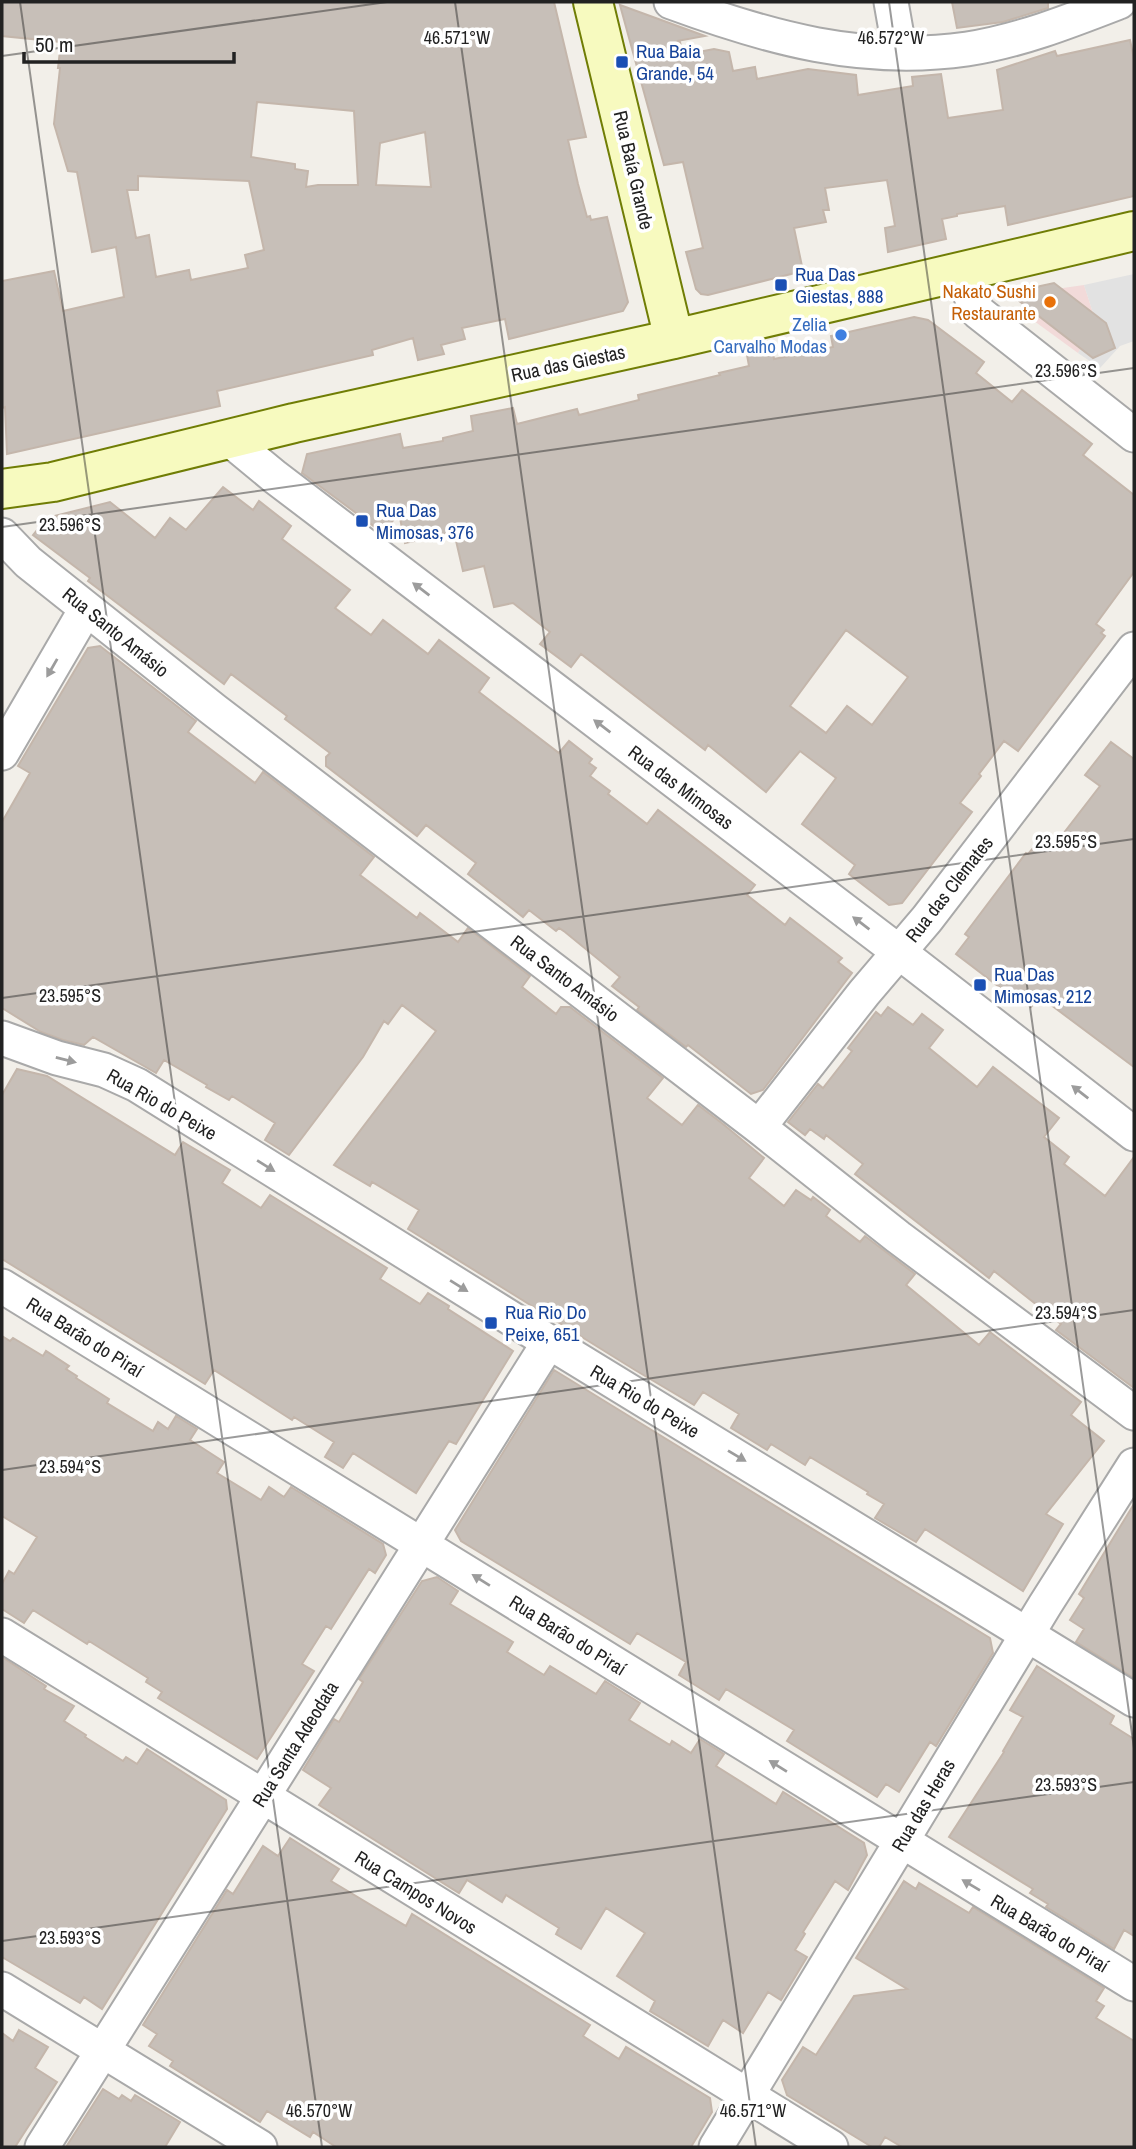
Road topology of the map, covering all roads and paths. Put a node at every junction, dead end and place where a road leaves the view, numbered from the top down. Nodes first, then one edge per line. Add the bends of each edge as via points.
1 (593, 2) edge
2 (671, 2) edge
3 (891, 2) edge
4 (1119, 2) edge
5 (900, 53) junction
6 (1134, 231) edge
7 (961, 274) junction
8 (674, 340) junction
9 (1134, 435) edge
10 (229, 439) junction
11 (2, 489) edge
12 (2, 535) edge
13 (86, 609) junction
14 (1134, 649) edge
15 (2, 753) edge
16 (899, 952) junction
17 (2, 1038) edge
18 (759, 1127) junction
19 (1134, 1134) edge
20 (2, 1286) edge
21 (549, 1342) junction
22 (1134, 1413) edge
23 (1134, 1465) edge
24 (422, 1544) junction
25 (1027, 1634) junction
26 (2, 1635) edge
27 (1134, 1700) edge
28 (262, 1797) junction
29 (900, 1842) junction
30 (1134, 1984) edge
31 (2, 1989) edge
32 (101, 2051) junction
33 (746, 2097) junction
34 (42, 2147) edge
35 (260, 2147) edge
36 (716, 2147) edge
37 (831, 2147) edge

1 - 8 main road, Rua Baía Grande
2 - 5 street via 764,34 835,50
3 - 5 street
4 - 5 street via 1043,31 967,49
6 - 7 main road, Rua das Giestas
7 - 8 main road, Rua das Giestas
7 - 9 street via 978,312
8 - 10 main road, Rua das Giestas
10 - 11 main road, Rua das Giestas via 52,482
16 -> 10 street, Rua das Mimosas
12 - 13 street, Rua Santo Amásio
13 -> 15 street
13 - 18 street, Rua Santo Amásio
14 - 16 street, Rua das Clemates
16 - 18 street, Rua das Clemates
19 -> 16 street, Rua das Mimosas
17 -> 21 street, Rua Rio do Peixe via 137,1085
18 - 22 street, Rua Santo Amásio
20 - 24 street, Rua Barão do Piraí
21 - 24 street, Rua Santa Adeodata
21 -> 25 street, Rua Rio do Peixe
23 - 25 street, Rua das Heras
24 - 28 street, Rua Santa Adeodata
29 -> 24 street, Rua Barão do Piraí
25 - 27 street, Rua Rio do Peixe
25 - 29 street, Rua das Heras
26 - 28 street, Rua Campos Novos
28 - 32 street, Rua Santa Adeodata
28 - 33 street, Rua Campos Novos
30 -> 29 street, Rua Barão do Piraí
29 - 33 street, Rua das Heras
31 - 32 street
32 - 34 street, Rua Santa Adeodata
32 - 35 street
33 - 36 street, Rua das Heras
33 - 37 street, Rua Campos Novos

